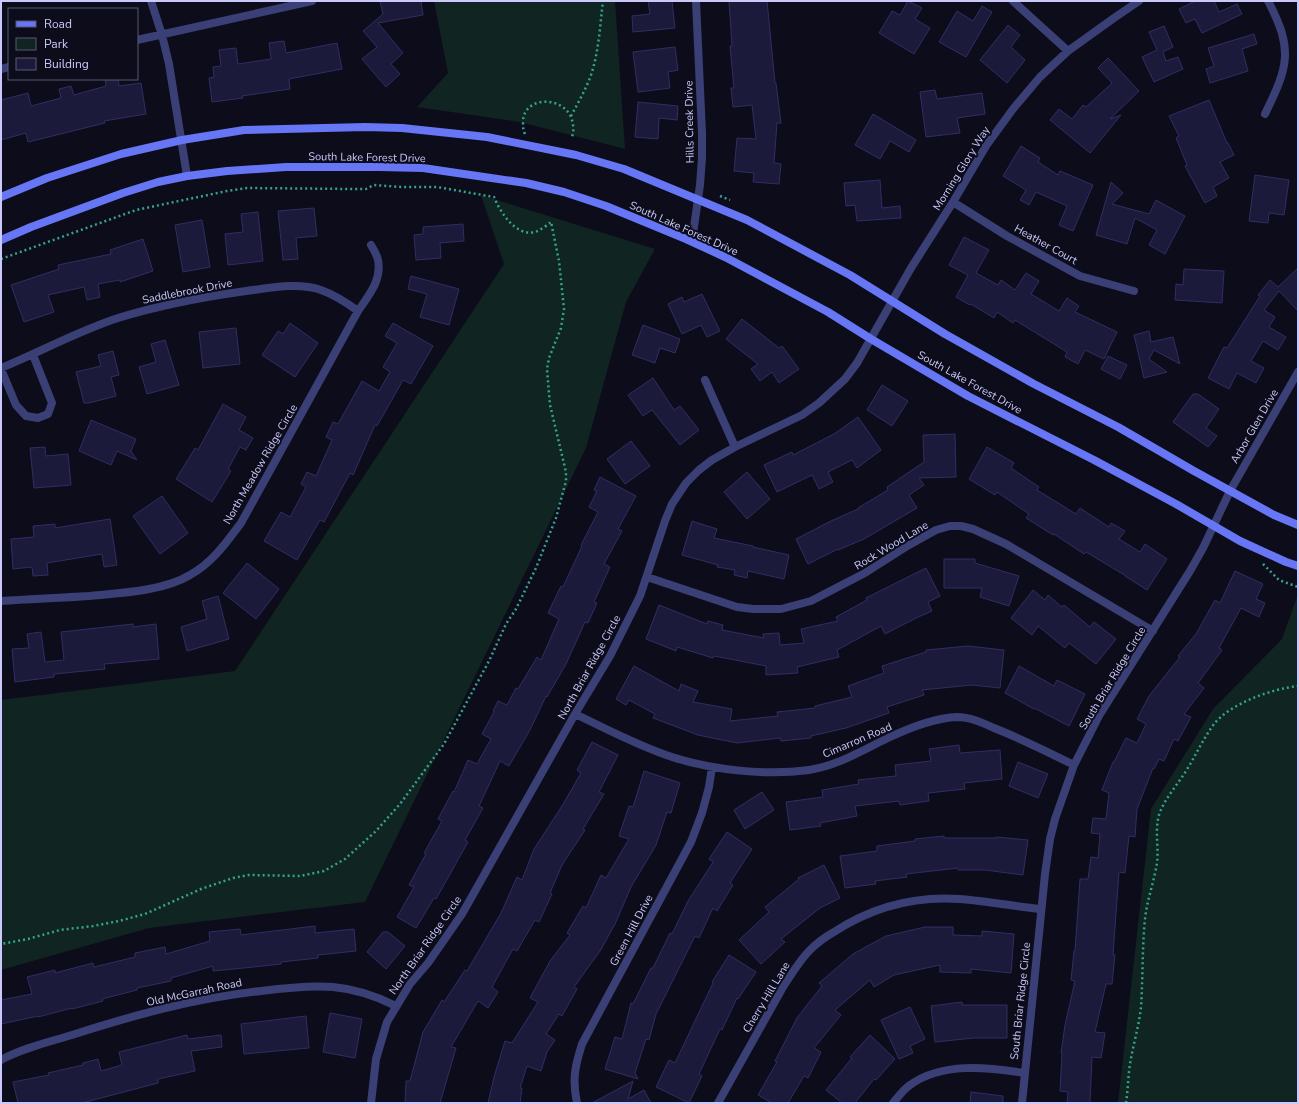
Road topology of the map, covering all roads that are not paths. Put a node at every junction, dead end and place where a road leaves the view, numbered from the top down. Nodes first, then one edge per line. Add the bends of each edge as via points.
1 (151, 1) edge
2 (312, 1) edge
3 (696, 1) edge
4 (1013, 1) edge
5 (1140, 1) edge
6 (1268, 1) edge
7 (162, 35) junction
8 (138, 40) edge
9 (1068, 51) junction
10 (1265, 114) dead end
11 (182, 140) junction
12 (187, 176) junction
13 (1, 197) edge
14 (698, 199) junction
15 (953, 202) junction
16 (1, 240) edge
17 (692, 241) junction
18 (372, 245) dead end
19 (1134, 290) dead end
20 (892, 301) junction
21 (358, 311) junction
22 (871, 339) junction
23 (33, 355) junction
24 (1, 369) edge
25 (1298, 372) edge
26 (705, 380) dead end
27 (734, 447) junction
28 (1230, 491) junction
29 (1298, 525) edge
30 (1213, 526) junction
31 (1298, 566) edge
32 (647, 577) junction
33 (1, 601) edge
34 (1153, 631) junction
35 (575, 714) junction
36 (1074, 765) junction
37 (712, 767) junction
38 (1040, 909) junction
39 (396, 1006) junction
40 (1, 1060) edge
41 (1024, 1073) junction
42 (372, 1103) edge
43 (577, 1103) edge
44 (718, 1103) edge
45 (893, 1103) edge
46 (1022, 1103) edge

1 - 7 street
2 - 7 street
3 - 14 street, Hills Creek Drive via 702,133
4 - 9 street
5 - 9 street, Morning Glory Way
6 - 10 street via 1283,36 1286,54 1281,80
7 - 8 street
7 - 11 street
9 - 15 street, Morning Glory Way via 1040,77 1013,109 986,146
11 - 12 street
11 - 13 main road via 106,158
11 - 14 main road via 215,133 278,128 365,127 431,130 487,137 576,155 624,169
12 - 16 main road, South Lake Forest Drive via 123,193
12 - 17 main road, South Lake Forest Drive via 286,167 423,168 497,178 564,192
14 - 17 street, Hills Creek Drive
14 - 20 main road via 747,220 850,275
15 - 19 street, Heather Court via 1007,236 1080,276
15 - 20 street, Morning Glory Way
17 - 22 main road, South Lake Forest Drive via 828,312
18 - 21 street, North Meadow Ridge Circle via 378,258 379,271 375,285
20 - 22 street, North Briar Ridge Circle
20 - 28 main road via 945,334 1118,427
21 - 23 street, Saddlebrook Drive via 335,296 320,290 301,286 261,289 163,305 118,318
21 - 33 street, North Meadow Ridge Circle via 241,523 222,549 204,565 179,581 150,589
22 - 27 street, North Briar Ridge Circle via 858,363 819,403 788,423
22 - 30 main road, South Lake Forest Drive via 968,396 1094,460
23 - 24 street, Saddlebrook Drive
23 - 24 street via 52,403 48,414 38,418 26,416 16,404
25 - 28 street, Arbor Glen Drive
26 - 27 street
27 - 32 street, North Briar Ridge Circle via 712,460 686,483 672,504
28 - 29 main road
28 - 30 street, South Briar Ridge Circle
30 - 31 main road, South Lake Forest Drive via 1246,544
30 - 34 street, South Briar Ridge Circle via 1190,571
32 - 34 street, Rock Wood Lane via 737,607 781,609 811,601 865,574 936,530 961,526 1006,544
32 - 35 street, North Briar Ridge Circle via 610,656
34 - 36 street, South Briar Ridge Circle via 1100,714
35 - 37 street, Cimarron Road via 635,743 672,757
35 - 39 street, North Briar Ridge Circle via 462,914
36 - 37 street, Cimarron Road via 1013,735 971,719 958,717 922,724 831,764 811,770 772,772
36 - 38 street, South Briar Ridge Circle via 1054,826
37 - 43 street, Green Hill Drive via 709,788 691,842 582,1044 575,1066
38 - 41 street, South Briar Ridge Circle
38 - 44 street, Cherry Hill Lane via 958,899 932,899 905,902 877,910 848,923 821,940 794,969
39 - 40 street, Old McGarrah Road via 378,997 333,987 285,988 235,994 161,1009 22,1051
39 - 42 street, North Briar Ridge Circle via 387,1022 377,1052
41 - 45 street via 958,1068 935,1073 910,1085
41 - 46 street, South Briar Ridge Circle

